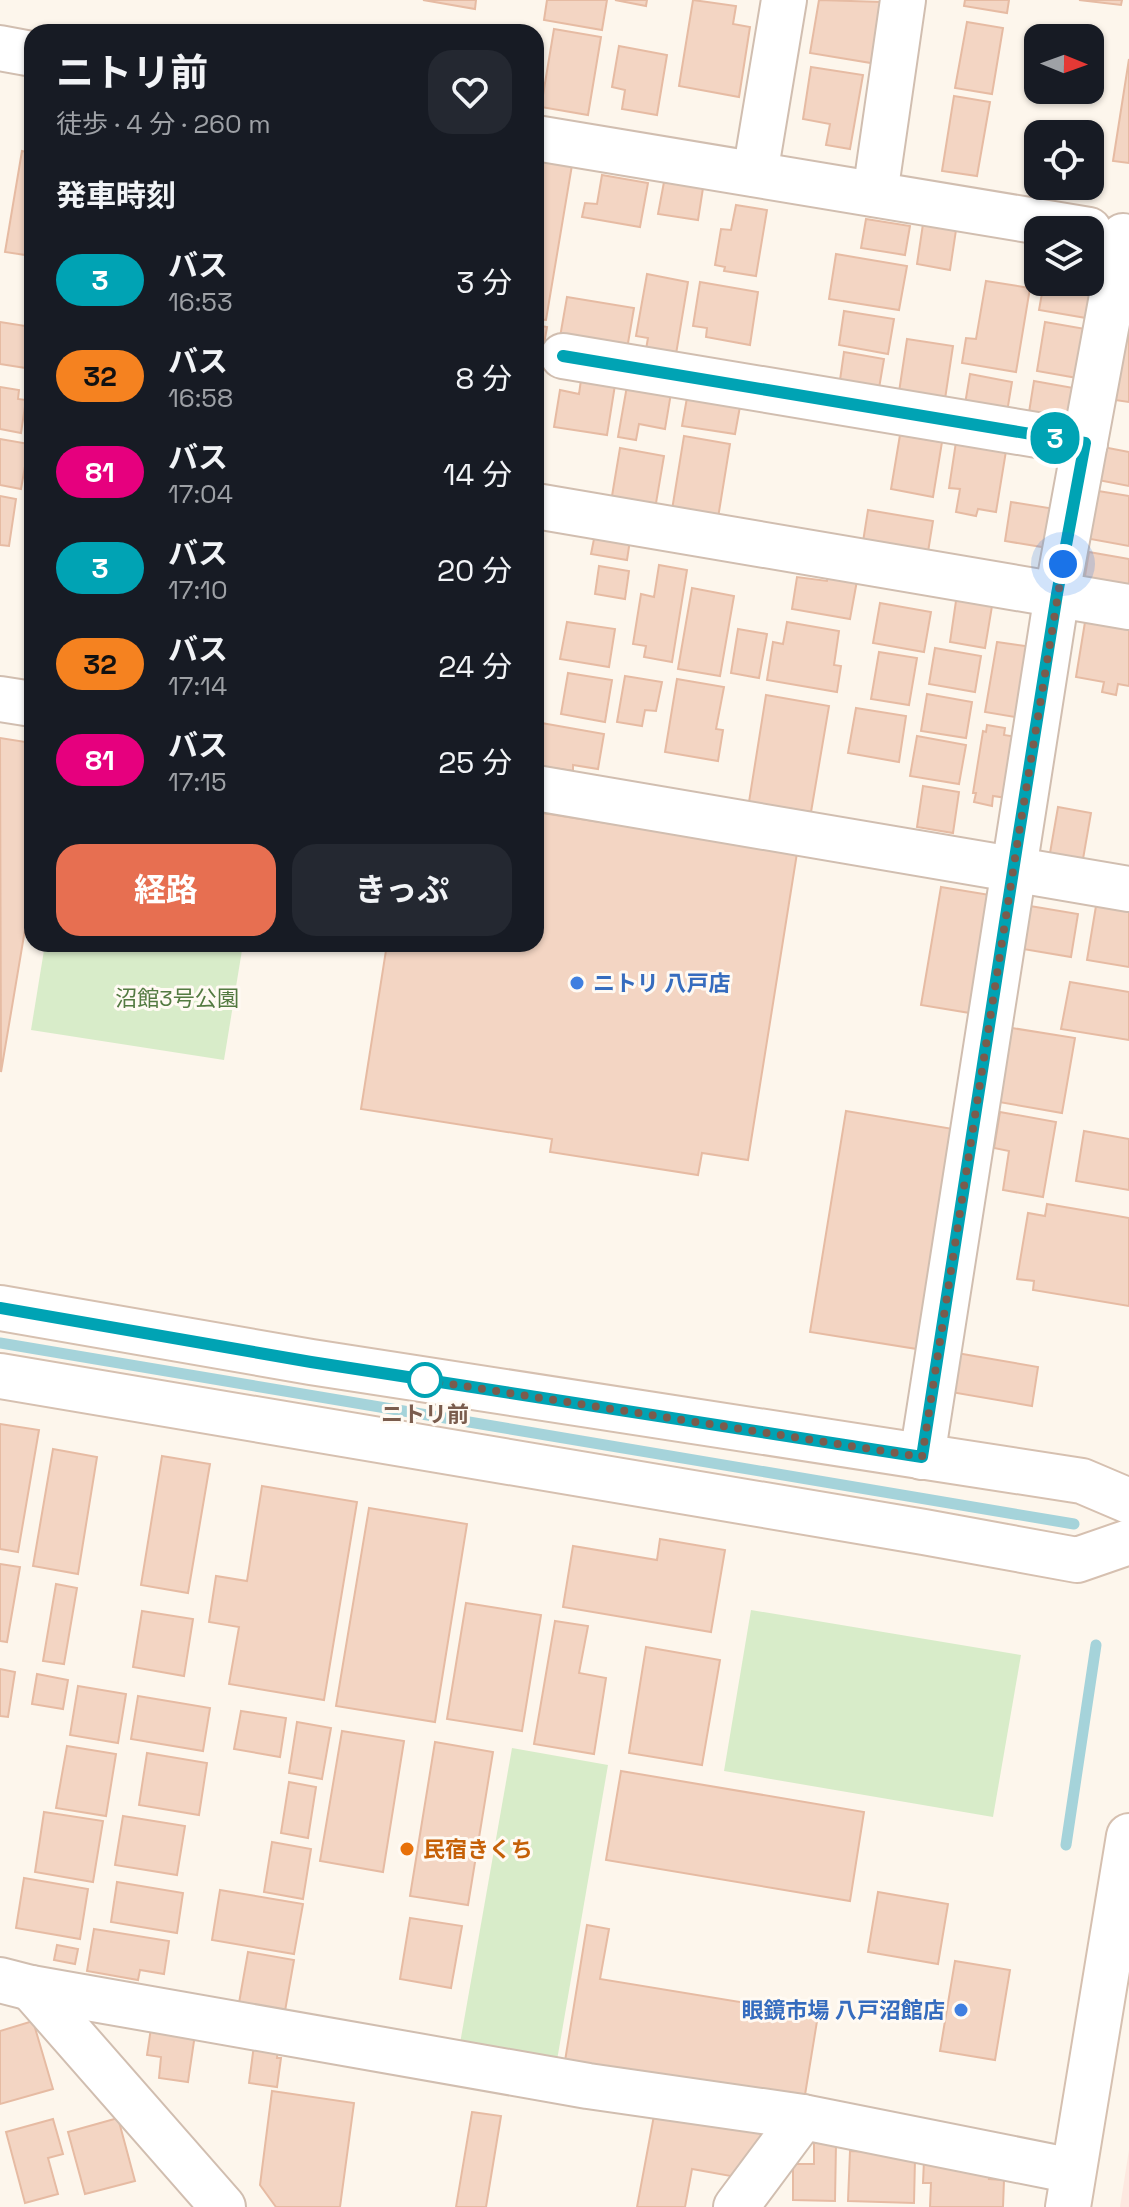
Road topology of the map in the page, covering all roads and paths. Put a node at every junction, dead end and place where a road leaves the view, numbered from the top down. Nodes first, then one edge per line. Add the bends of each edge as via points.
1 (784, 0) edge
2 (903, 0) edge
3 (0, 48) edge
4 (24, 52) edge
5 (544, 139) edge
6 (755, 174) junction
7 (875, 194) junction
8 (1108, 233) edge
9 (563, 356) dead end
10 (1085, 443) junction
11 (544, 507) edge
12 (1057, 594) junction
13 (1129, 607) edge
14 (0, 699) edge
15 (24, 703) edge
16 (544, 789) edge
17 (1013, 870) junction
18 (1129, 889) edge
19 (0, 1308) edge
20 (0, 1376) edge
21 (922, 1457) junction
22 (1129, 1501) edge
23 (1129, 1542) edge
24 (1129, 1836) edge
25 (16, 1984) edge
26 (803, 2117) junction
27 (1070, 2189) edge
28 (223, 2207) edge
29 (736, 2207) edge

1 - 6 street
2 - 7 street
3 - 4 street
5 - 6 street
6 - 7 street
7 - 8 street
8 - 10 street
9 - 10 street
10 - 12 street
11 - 12 street
12 - 13 street
12 - 17 street
14 - 15 street
16 - 17 street
17 - 18 street
17 - 21 street
19 - 21 street
20 - 23 street via 1077,1560
21 - 22 street via 1082,1481
24 - 27 street
25 - 26 street via 588,2086
25 - 28 street
26 - 27 street
26 - 29 street

